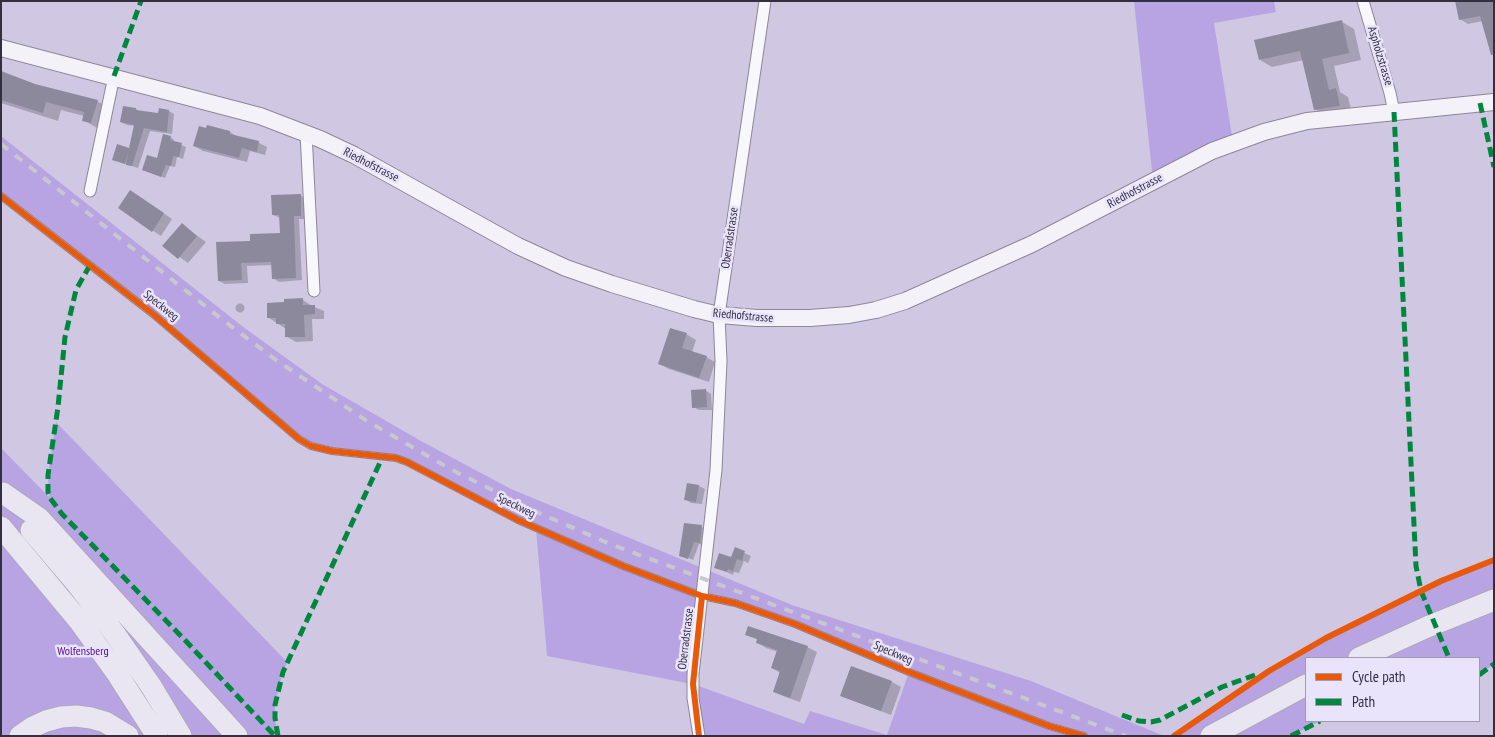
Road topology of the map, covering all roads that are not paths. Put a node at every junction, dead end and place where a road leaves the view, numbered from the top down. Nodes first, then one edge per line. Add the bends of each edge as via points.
1 (765, 1) edge
2 (1363, 1) edge
3 (1, 48) edge
4 (114, 76) junction
5 (1494, 102) edge
6 (1394, 112) junction
7 (306, 133) junction
8 (90, 191) dead end
9 (1, 196) edge
10 (314, 291) dead end
11 (719, 315) junction
12 (2, 492) edge
13 (1, 527) edge
14 (702, 596) junction
15 (1494, 600) edge
16 (1494, 607) edge
17 (1361, 657) edge
18 (1376, 657) edge
19 (1305, 685) edge
20 (1305, 693) edge
21 (20, 736) edge
22 (128, 736) edge
23 (157, 736) edge
24 (181, 736) edge
25 (236, 736) edge
26 (699, 736) edge
27 (1084, 736) edge
28 (1211, 736) edge
29 (1228, 736) edge

1 - 11 street, Oberradstrasse
2 - 6 street, Aspholzstrasse
3 - 4 street, Riedhofstrasse
4 - 7 street, Riedhofstrasse via 260,116
4 - 8 street
5 - 6 street, Riedhofstrasse
6 - 11 street, Riedhofstrasse via 1307,121 1238,140 1018,251 890,306 823,318
7 - 10 street
7 - 11 street, Riedhofstrasse via 375,166 546,260 612,284
9 - 14 lane, Speckweg via 159,319 305,443 322,450 383,456 407,462 536,528
11 - 14 street, Oberradstrasse via 721,361 717,460
12 - 24 highway via 115,634
12 - 25 highway via 39,518
13 - 23 highway via 80,622
14 - 26 street, Oberradstrasse via 693,684
14 - 27 lane, Speckweg via 735,603 795,624 909,672 1049,726
15 - 17 highway
16 - 18 highway
19 - 28 highway
20 - 29 highway
21 - 22 highway via 40,723 69,716 105,722

